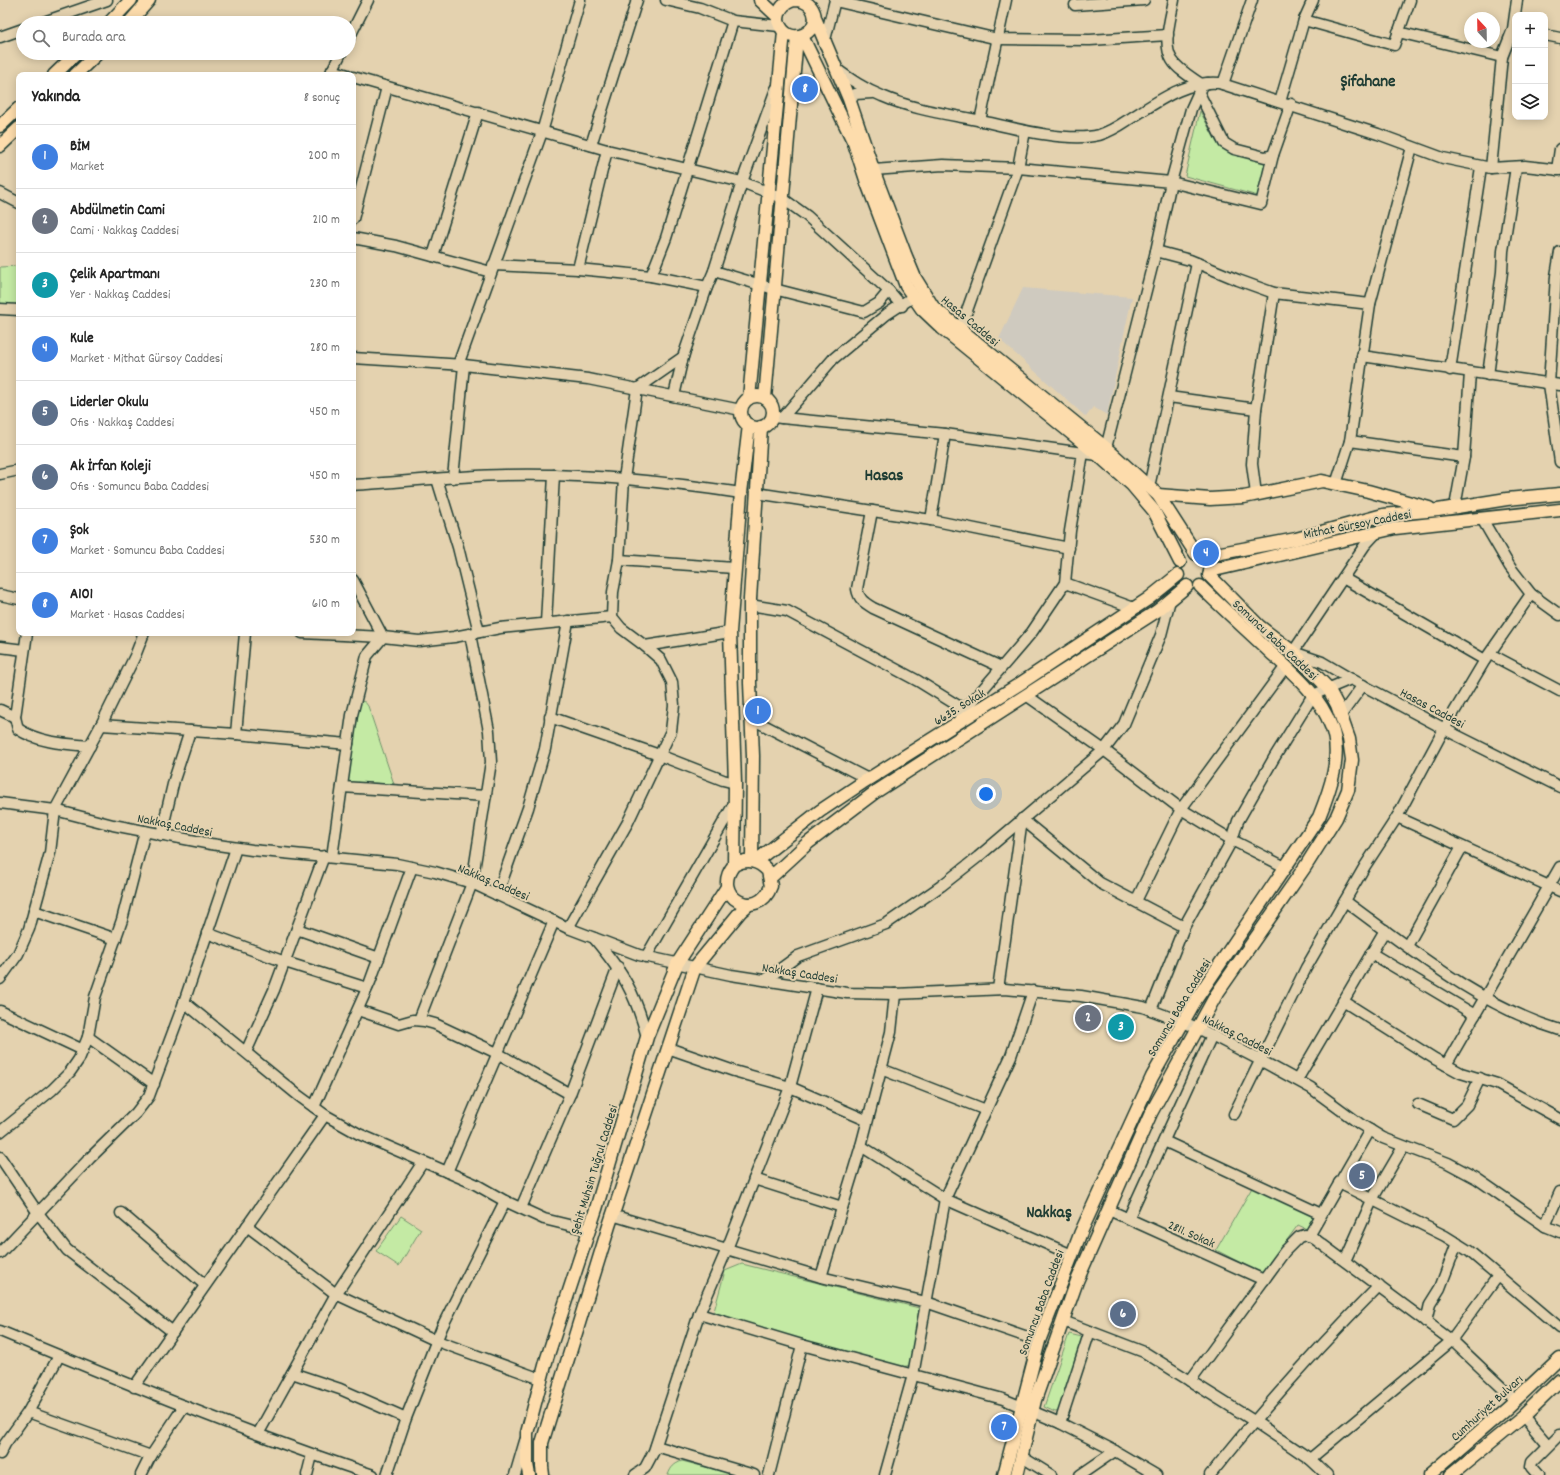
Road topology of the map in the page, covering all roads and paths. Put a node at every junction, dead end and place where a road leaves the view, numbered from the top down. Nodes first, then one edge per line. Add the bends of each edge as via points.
1 (107, 0) edge
2 (131, 0) edge
3 (149, 0) edge
4 (368, 0) edge
5 (580, 0) edge
6 (637, 0) edge
7 (666, 0) edge
8 (760, 0) edge
9 (791, 0) edge
10 (1006, 0) edge
11 (1144, 0) edge
12 (1174, 0) edge
13 (1252, 0) edge
14 (1313, 0) edge
15 (1410, 0) edge
16 (1517, 0) edge
17 (835, 1) edge
18 (809, 2) edge
19 (1075, 5) dead end
20 (1516, 12) edge
21 (61, 16) edge
22 (116, 16) edge
23 (135, 16) edge
24 (815, 18) junction
25 (1304, 20) junction
26 (733, 21) junction
27 (356, 24) edge
28 (780, 25) junction
29 (16, 31) edge
30 (1398, 32) junction
31 (1512, 34) edge
32 (1168, 35) junction
33 (799, 36) junction
34 (1548, 36) edge
35 (0, 37) edge
36 (1560, 38) edge
37 (998, 39) junction
38 (824, 44) junction
39 (1502, 57) junction
40 (70, 60) edge
41 (91, 60) edge
42 (338, 60) edge
43 (835, 68) junction
44 (57, 72) edge
45 (78, 72) edge
46 (332, 72) edge
47 (356, 77) edge
48 (779, 79) junction
49 (1223, 84) junction
50 (1203, 86) junction
51 (387, 87) junction
52 (876, 93) junction
53 (1280, 102) junction
54 (1291, 104) junction
55 (851, 106) junction
56 (16, 111) edge
57 (478, 112) junction
58 (980, 121) junction
59 (0, 126) edge
60 (16, 131) edge
61 (542, 132) junction
62 (1025, 132) junction
63 (591, 145) junction
64 (0, 146) edge
65 (1412, 147) junction
66 (1560, 149) edge
67 (606, 150) junction
68 (1273, 155) junction
69 (1486, 167) junction
70 (1516, 167) junction
71 (1018, 168) junction
72 (687, 169) junction
73 (873, 170) junction
74 (1558, 170) edge
75 (742, 182) junction
76 (1171, 182) junction
77 (769, 192) junction
78 (0, 193) edge
79 (782, 198) junction
80 (16, 201) edge
81 (356, 207) edge
82 (356, 239) edge
83 (1156, 251) junction
84 (1560, 252) edge
85 (432, 256) junction
86 (1198, 263) junction
87 (492, 269) junction
88 (578, 269) junction
89 (714, 271) junction
90 (651, 276) junction
91 (760, 285) junction
92 (707, 286) junction
93 (774, 289) junction
94 (890, 291) junction
95 (1274, 293) junction
96 (913, 297) junction
97 (1370, 304) junction
98 (902, 306) junction
99 (0, 309) edge
100 (16, 310) edge
101 (960, 330) junction
102 (1362, 356) junction
103 (683, 357) junction
104 (356, 358) edge
105 (461, 365) junction
106 (1450, 370) junction
107 (1470, 373) junction
108 (1488, 375) junction
109 (1550, 384) junction
110 (1560, 385) edge
111 (637, 389) junction
112 (674, 396) junction
113 (1168, 397) junction
114 (749, 398) junction
115 (765, 398) junction
116 (1256, 409) junction
117 (741, 410) junction
118 (777, 418) junction
119 (755, 426) junction
120 (945, 434) junction
121 (1350, 441) junction
122 (1102, 451) junction
123 (1083, 453) junction
124 (1464, 457) junction
125 (1560, 462) edge
126 (16, 471) edge
127 (0, 474) edge
128 (554, 475) junction
129 (453, 478) junction
130 (437, 479) junction
131 (624, 479) junction
132 (1336, 484) junction
133 (356, 485) edge
134 (1149, 486) junction
135 (741, 493) junction
136 (756, 493) junction
137 (1256, 494) junction
138 (1560, 494) edge
139 (1158, 495) junction
140 (1455, 507) junction
141 (1438, 510) junction
142 (1560, 510) edge
143 (872, 511) junction
144 (1482, 519) junction
145 (931, 520) junction
146 (1377, 532) junction
147 (1069, 548) junction
148 (1200, 556) junction
149 (619, 560) junction
150 (1180, 562) junction
151 (734, 568) junction
152 (1210, 573) junction
153 (1178, 575) junction
154 (1343, 578) junction
155 (1065, 583) junction
156 (356, 586) edge
157 (1187, 586) junction
158 (1200, 586) junction
159 (1531, 594) junction
160 (0, 595) edge
161 (16, 598) edge
162 (1170, 600) junction
163 (750, 604) junction
164 (1134, 608) junction
165 (1560, 615) edge
166 (612, 617) junction
167 (568, 621) junction
168 (546, 623) junction
169 (730, 632) junction
170 (474, 633) junction
171 (26, 636) edge
172 (143, 636) edge
173 (245, 636) edge
174 (356, 636) edge
175 (383, 637) junction
176 (645, 646) junction
177 (0, 647) edge
178 (24, 650) junction
179 (1293, 652) junction
180 (1487, 657) junction
181 (1286, 666) junction
182 (1001, 667) junction
183 (1350, 679) junction
184 (1363, 685) junction
185 (1328, 688) junction
186 (1560, 691) edge
187 (1026, 695) junction
188 (1313, 695) junction
189 (0, 710) edge
190 (965, 710) junction
191 (1341, 715) junction
192 (15, 717) junction
193 (550, 717) junction
194 (752, 719) junction
195 (956, 724) junction
196 (102, 725) junction
197 (1444, 729) junction
198 (190, 731) junction
199 (236, 734) junction
200 (348, 744) junction
201 (90, 746) junction
202 (1104, 750) junction
203 (659, 755) junction
204 (868, 779) junction
205 (735, 783) junction
206 (342, 787) junction
207 (1560, 787) edge
208 (486, 796) junction
209 (735, 802) junction
210 (0, 803) edge
211 (1181, 808) junction
212 (54, 810) junction
213 (1397, 817) junction
214 (1022, 819) junction
215 (145, 831) junction
216 (161, 834) junction
217 (1232, 840) junction
218 (1462, 847) junction
219 (236, 848) junction
220 (328, 857) junction
221 (754, 861) junction
222 (734, 866) junction
223 (412, 867) junction
224 (1285, 867) junction
225 (1560, 867) edge
226 (770, 878) junction
227 (472, 883) junction
228 (727, 887) junction
229 (1550, 887) junction
230 (1560, 891) edge
231 (498, 895) junction
232 (1345, 901) junction
233 (1136, 902) junction
234 (749, 904) junction
235 (34, 912) junction
236 (554, 921) junction
237 (1184, 927) junction
238 (568, 928) junction
239 (297, 929) junction
240 (1385, 930) junction
241 (207, 933) junction
242 (592, 937) junction
243 (116, 939) junction
244 (1407, 946) junction
245 (1371, 953) junction
246 (646, 957) junction
247 (379, 958) junction
248 (284, 962) junction
249 (677, 964) junction
250 (618, 967) junction
251 (695, 968) junction
252 (0, 979) edge
253 (765, 980) junction
254 (367, 988) junction
255 (817, 988) junction
256 (998, 989) junction
257 (1033, 991) junction
258 (895, 994) junction
259 (1485, 998) junction
260 (1343, 1001) junction
261 (184, 1002) junction
262 (358, 1010) junction
263 (1151, 1010) junction
264 (0, 1011) edge
265 (1475, 1015) junction
266 (419, 1020) junction
267 (1183, 1022) junction
268 (1198, 1028) junction
269 (1560, 1030) edge
270 (1212, 1035) junction
271 (88, 1037) junction
272 (647, 1037) junction
273 (668, 1048) junction
274 (82, 1050) junction
275 (246, 1052) junction
276 (497, 1053) junction
277 (1260, 1060) junction
278 (1446, 1065) junction
279 (881, 1069) junction
280 (1480, 1078) junction
281 (1297, 1080) junction
282 (154, 1084) junction
283 (790, 1087) junction
284 (570, 1094) junction
285 (1418, 1104) dead end
286 (314, 1107) junction
287 (986, 1110) junction
288 (1234, 1114) dead end
289 (325, 1115) junction
290 (1560, 1119) edge
291 (866, 1120) junction
292 (1370, 1130) junction
293 (0, 1132) edge
294 (1164, 1141) junction
295 (861, 1146) junction
296 (1403, 1146) junction
297 (0, 1157) edge
298 (423, 1162) junction
299 (447, 1172) junction
300 (754, 1179) junction
301 (1339, 1183) junction
302 (1560, 1192) edge
303 (1373, 1198) junction
304 (945, 1199) junction
305 (505, 1201) junction
306 (842, 1207) junction
307 (521, 1208) junction
308 (1109, 1210) junction
309 (121, 1212) dead end
310 (38, 1213) junction
311 (1321, 1214) junction
312 (612, 1215) junction
313 (1128, 1219) junction
314 (247, 1226) junction
315 (1545, 1226) junction
316 (589, 1230) junction
317 (1560, 1232) edge
318 (1309, 1236) junction
319 (1457, 1243) junction
320 (727, 1249) junction
321 (0, 1253) edge
322 (1072, 1255) junction
323 (1345, 1261) junction
324 (1498, 1276) junction
325 (821, 1277) junction
326 (1264, 1280) junction
327 (206, 1285) junction
328 (1379, 1286) junction
329 (336, 1294) junction
330 (926, 1302) junction
331 (699, 1314) junction
332 (1063, 1321) junction
333 (1426, 1322) junction
334 (1560, 1328) edge
335 (0, 1331) edge
336 (1090, 1331) junction
337 (173, 1332) junction
338 (1451, 1340) junction
339 (437, 1341) junction
340 (1039, 1341) junction
341 (802, 1345) junction
342 (59, 1356) junction
343 (1560, 1358) edge
344 (292, 1373) junction
345 (913, 1375) junction
346 (541, 1379) junction
347 (1560, 1380) edge
348 (1190, 1381) junction
349 (134, 1387) junction
350 (1515, 1400) junction
351 (184, 1406) junction
352 (1027, 1410) junction
353 (28, 1412) junction
354 (1523, 1416) junction
355 (406, 1418) junction
356 (1254, 1421) junction
357 (1060, 1423) junction
358 (527, 1433) junction
359 (258, 1434) junction
360 (1560, 1434) edge
361 (1548, 1445) junction
362 (656, 1446) junction
363 (1116, 1451) junction
364 (0, 1454) edge
365 (312, 1455) junction
366 (151, 1456) junction
367 (1022, 1456) junction
368 (1310, 1459) junction
369 (647, 1471) edge
370 (141, 1475) edge
371 (307, 1475) edge
372 (373, 1475) edge
373 (387, 1475) edge
374 (515, 1475) edge
375 (529, 1475) edge
376 (544, 1475) edge
377 (635, 1475) edge
378 (754, 1475) edge
379 (769, 1475) edge
380 (885, 1475) edge
381 (1004, 1475) edge
382 (1017, 1475) edge
383 (1051, 1475) edge
384 (1080, 1475) edge
385 (1156, 1475) edge
386 (1210, 1475) edge
387 (1327, 1475) edge
388 (1429, 1475) edge
389 (1451, 1475) edge
390 (1538, 1475) edge

1 - 21 street
2 - 22 main road
3 - 23 main road
4 - 27 street
5 - 61 street
6 - 63 street
7 - 26 street via 700,8
8 - 28 main road
9 - 18 main road
9 - 28 main road via 782,7
10 - 37 street
11 - 19 street
12 - 32 street
13 - 49 street
14 - 25 street
15 - 30 street
16 - 20 street
17 - 37 street
17 - 38 street
18 - 24 main road
24 - 33 main road via 808,32
24 - 38 main road, Hasas Caddesi
25 - 30 street via 1394,45
25 - 53 street
26 - 28 street
26 - 72 street
28 - 33 main road via 789,36
28 - 48 main road
29 - 35 street
30 - 39 street
31 - 39 street
32 - 37 street via 1090,40
32 - 50 street via 1172,60
33 - 79 main road
33 - 96 main road, Hasas Caddesi via 854,143 893,256
34 - 36 street
37 - 58 street
38 - 43 main road, Hasas Caddesi
39 - 69 street
40 - 44 main road
41 - 45 main road
42 - 46 street
43 - 52 street via 860,86
43 - 55 main road, Hasas Caddesi
47 - 51 street
48 - 75 street
48 - 77 main road
49 - 50 street
49 - 53 street
50 - 62 street via 1187,86 1099,135 1076,137
50 - 68 street via 1224,144 1265,157
50 - 76 street via 1191,109
51 - 57 street
51 - 81 street
52 - 55 street via 855,94
52 - 58 street via 912,107
53 - 54 street
54 - 65 street
54 - 68 street
55 - 73 main road, Hasas Caddesi
56 - 59 main road
57 - 61 street
57 - 85 street
58 - 62 street
60 - 64 main road
61 - 63 street
61 - 87 street
62 - 71 street
63 - 67 street
65 - 69 street via 1443,158
65 - 97 street
66 - 74 street
67 - 72 street
67 - 88 street
68 - 76 street via 1261,204
69 - 70 street
69 - 106 street
70 - 74 street
70 - 108 street
71 - 73 street via 943,164
71 - 76 street
71 - 101 street
72 - 75 street
72 - 90 street via 666,238
73 - 101 main road, Hasas Caddesi via 915,278 933,307
75 - 77 street
75 - 89 street
76 - 83 street
77 - 79 street
77 - 91 main road
78 - 80 street
79 - 93 main road
79 - 94 street via 807,216
82 - 85 street
83 - 86 street
83 - 122 street
84 - 109 street via 1556,276
85 - 87 street
86 - 95 street
86 - 113 street
87 - 88 street
87 - 105 street
88 - 90 street
89 - 91 street
89 - 92 street
90 - 92 street
91 - 93 street
91 - 114 main road
92 - 103 street
93 - 94 street via 864,312 879,304
93 - 115 main road
94 - 98 street
95 - 97 street
95 - 116 street
96 - 98 street
96 - 122 main road, Hasas Caddesi via 922,310 942,328
97 - 102 street
98 - 118 street via 887,314 833,359
99 - 100 street
101 - 122 main road, Hasas Caddesi
102 - 106 street
102 - 121 street
103 - 111 street
103 - 112 street
104 - 105 street
105 - 111 street via 588,379
105 - 129 street
106 - 107 street
107 - 108 street
107 - 124 street
108 - 109 street
109 - 110 street
109 - 125 street
111 - 112 street
111 - 131 street
112 - 117 street
113 - 116 street
113 - 134 street
114 - 115 main road
114 - 117 main road
115 - 118 main road
116 - 137 street via 1252,464
117 - 119 main road via 743,419
118 - 119 main road via 768,424
118 - 120 street
119 - 135 main road
119 - 136 main road
120 - 123 street
120 - 145 street
121 - 124 street
121 - 132 street
122 - 123 street
122 - 134 main road, Hasas Caddesi
122 - 150 main road, Hasas Caddesi via 1154,511
123 - 147 street
124 - 140 street
126 - 127 street
128 - 129 street
128 - 131 street
128 - 168 street
129 - 130 street
130 - 133 street
130 - 170 street via 458,548
131 - 135 street
131 - 149 street
132 - 137 main road, Mithat Gürsoy Caddesi via 1322,481
132 - 141 main road, Mithat Gürsoy Caddesi
134 - 139 main road, Hasas Caddesi
135 - 151 main road
136 - 143 street
136 - 163 main road
137 - 139 main road, Mithat Gürsoy Caddesi via 1210,499
138 - 140 main road, Mithat Gürsoy Caddesi
139 - 148 main road, Hasas Caddesi
140 - 141 main road, Mithat Gürsoy Caddesi
141 - 148 main road, Mithat Gürsoy Caddesi via 1383,515 1296,539
142 - 144 main road, Mithat Gürsoy Caddesi
143 - 145 street
143 - 182 street via 857,589 862,601
144 - 146 main road, Mithat Gürsoy Caddesi
144 - 159 street via 1510,567
145 - 147 street
146 - 152 main road, Mithat Gürsoy Caddesi
146 - 154 street
147 - 155 street
148 - 150 main road via 1187,556
148 - 152 main road
149 - 151 street
149 - 166 street via 613,592
150 - 153 main road
151 - 169 main road
152 - 158 main road
152 - 179 main road, Somuncu Baba Caddesi via 1259,626
153 - 157 main road
153 - 164 main road, 6635. Sokak
154 - 179 street
154 - 180 street
155 - 164 street
155 - 182 street via 1032,632
156 - 175 street
157 - 158 main road
157 - 162 main road, 6635. Sokak
158 - 181 main road, Somuncu Baba Caddesi
159 - 165 street
159 - 180 street
160 - 161 street
162 - 187 main road, 6635. Sokak via 1157,611
162 - 202 street via 1161,635 1124,724
163 - 190 street via 787,611 918,681
163 - 194 main road
164 - 195 main road, 6635. Sokak
166 - 167 street
166 - 176 street via 621,628
167 - 168 street
167 - 193 street
168 - 170 street
169 - 176 street
169 - 205 main road
170 - 175 street via 419,641
170 - 208 street via 490,731 491,762
171 - 178 street
172 - 196 street
173 - 199 street
174 - 175 street
175 - 200 street via 367,656 352,715
176 - 203 street via 661,660 672,682 674,705 671,731
177 - 178 street
178 - 192 street
179 - 183 street, Hasas Caddesi via 1322,662
179 - 185 main road, Somuncu Baba Caddesi
180 - 186 street
180 - 197 street
181 - 188 main road, Somuncu Baba Caddesi
181 - 211 street
182 - 190 street
183 - 184 street, Hasas Caddesi
183 - 185 street
184 - 191 street
184 - 197 street, Hasas Caddesi
185 - 188 street
185 - 191 main road, Somuncu Baba Caddesi
187 - 202 street
187 - 226 main road, 6635. Sokak via 874,793 808,842
188 - 217 street via 1238,821
188 - 224 main road, Somuncu Baba Caddesi via 1332,726 1336,752 1334,772 1319,817
189 - 192 street
190 - 195 street
191 - 268 main road, Somuncu Baba Caddesi via 1349,739 1352,760 1348,790 1336,818 1216,995
192 - 201 street via 18,729 33,736
193 - 203 street
193 - 231 street via 545,749 528,808
194 - 204 street
194 - 221 main road
195 - 204 main road, 6635. Sokak
196 - 198 street
196 - 201 street
197 - 207 street, Hasas Caddesi
197 - 213 street
198 - 199 street
198 - 216 street via 174,780
199 - 200 street
200 - 206 street
201 - 212 street
202 - 211 street
202 - 214 street
203 - 205 street
203 - 238 street via 628,822
204 - 221 main road, 6635. Sokak via 820,811
205 - 209 main road
206 - 208 street
206 - 220 street
208 - 227 street
209 - 222 main road
209 - 246 street
210 - 212 street, Nakkaş Caddesi
211 - 217 street
211 - 233 street
212 - 215 street, Nakkaş Caddesi
212 - 235 street via 50,853
213 - 218 street
213 - 232 street
214 - 233 street via 1100,883
214 - 253 street via 941,886 886,924 798,956
214 - 256 street
215 - 216 street, Nakkaş Caddesi
215 - 243 street
216 - 219 street, Nakkaş Caddesi
217 - 224 street
217 - 237 street
218 - 229 street
218 - 244 street
219 - 220 street, Nakkaş Caddesi
219 - 241 street
220 - 223 street, Nakkaş Caddesi
220 - 239 street
221 - 222 main road via 741,862
221 - 226 main road via 763,865
222 - 228 main road via 727,879
223 - 227 street, Nakkaş Caddesi
223 - 247 street
224 - 267 main road, Somuncu Baba Caddesi via 1195,1000
225 - 229 street
226 - 234 main road via 768,893 757,903
227 - 231 street, Nakkaş Caddesi
227 - 266 street
228 - 234 main road via 735,900
228 - 249 main road, Şehit Muhsin Tuğrul Caddesi
229 - 230 street
229 - 259 street
231 - 236 street, Nakkaş Caddesi
232 - 240 street
232 - 277 street via 1306,968
233 - 237 street
234 - 251 main road
235 - 243 street
235 - 252 street via 18,954
236 - 238 street, Nakkaş Caddesi
236 - 276 street
237 - 263 street
238 - 242 street, Nakkaş Caddesi
239 - 247 street
239 - 248 street
240 - 244 street
240 - 245 street
241 - 248 street
241 - 261 street
242 - 246 street, Nakkaş Caddesi
242 - 250 street
243 - 271 street via 95,997
244 - 259 street
245 - 260 street
245 - 265 street
246 - 249 street, Nakkaş Caddesi
247 - 254 street
248 - 254 street
248 - 275 street
249 - 251 street, Nakkaş Caddesi
249 - 272 main road, Şehit Muhsin Tuğrul Caddesi
250 - 272 street via 639,1008
250 - 284 street
251 - 253 street, Nakkaş Caddesi
251 - 273 main road
253 - 255 street, Nakkaş Caddesi
254 - 262 street
255 - 258 street, Nakkaş Caddesi via 847,993
255 - 283 street
256 - 257 street, Nakkaş Caddesi
256 - 258 street, Nakkaş Caddesi
257 - 263 street, Nakkaş Caddesi via 1081,996
257 - 287 street via 1011,1056
258 - 279 street via 890,1032
259 - 265 street
259 - 269 street via 1543,1025
260 - 278 street
260 - 281 street
261 - 275 street
261 - 282 street
262 - 266 street via 399,1024
262 - 286 street
263 - 267 street, Nakkaş Caddesi
264 - 274 street
265 - 278 street
266 - 276 street via 435,1024
267 - 268 street, Nakkaş Caddesi
267 - 322 main road, Somuncu Baba Caddesi via 1152,1077
268 - 270 street, Nakkaş Caddesi
268 - 308 main road, Somuncu Baba Caddesi via 1151,1113
270 - 277 street, Nakkaş Caddesi
270 - 294 street
271 - 274 street
271 - 282 street
272 - 316 main road, Şehit Muhsin Tuğrul Caddesi
273 - 283 street
273 - 312 main road
274 - 293 street via 80,1059 57,1086
275 - 286 street
276 - 284 street
276 - 299 street via 486,1085
277 - 281 street, Nakkaş Caddesi
277 - 288 street
278 - 280 street via 1461,1073
279 - 287 street
279 - 291 street
280 - 285 street via 1467,1105 1453,1119
280 - 290 street via 1497,1084
281 - 292 street, Nakkaş Caddesi
282 - 310 street via 149,1096 136,1113
283 - 291 street
283 - 300 street
284 - 307 street
286 - 289 street
287 - 304 street
289 - 298 street
289 - 314 street
291 - 295 street
292 - 296 street, Nakkaş Caddesi
292 - 301 street
294 - 311 street
294 - 313 street
295 - 304 street
295 - 306 street
296 - 303 street
296 - 315 street, Nakkaş Caddesi via 1476,1178
297 - 310 street
298 - 299 street
298 - 329 street
299 - 305 street
300 - 306 street
300 - 320 street
301 - 303 street
301 - 311 street
302 - 315 street
303 - 319 street
303 - 323 street
304 - 322 street
304 - 330 street
305 - 307 street
305 - 339 street
306 - 325 street
307 - 316 street via 544,1219
308 - 313 street, 2811. Sokak
308 - 332 main road, Somuncu Baba Caddesi
309 - 327 street
310 - 321 street
310 - 337 street via 67,1250
311 - 318 street
312 - 320 street
312 - 376 main road via 542,1443
313 - 326 street, 2811. Sokak
314 - 327 street
314 - 329 street
315 - 317 street, Nakkaş Caddesi
316 - 346 main road, Şehit Muhsin Tuğrul Caddesi
318 - 323 street
318 - 326 street via 1299,1237 1293,1242
319 - 324 street
319 - 333 street via 1440,1288 1430,1304
320 - 325 street
320 - 331 street
322 - 340 main road, Somuncu Baba Caddesi
323 - 328 street
324 - 334 street
324 - 338 street
325 - 330 street
326 - 348 street
327 - 337 street
328 - 333 street
328 - 356 street via 1337,1328
329 - 339 street
329 - 344 street
330 - 340 street
330 - 345 street
331 - 341 street
331 - 362 street
332 - 336 street
332 - 352 main road, Somuncu Baba Caddesi
333 - 338 street
335 - 342 street
336 - 348 street via 1144,1352
336 - 357 street
337 - 349 street
338 - 350 street
338 - 368 street
339 - 346 street
339 - 355 street
340 - 352 main road, Somuncu Baba Caddesi
341 - 345 street
341 - 379 street
342 - 349 street
342 - 353 street
343 - 350 main road, Cumhuriyet Bulvarı
344 - 355 street via 340,1389
344 - 359 street
345 - 352 street via 1003,1399
345 - 380 street
346 - 358 main road, Şehit Muhsin Tuğrul Caddesi
347 - 354 main road
348 - 356 street
349 - 351 street
350 - 388 main road, Cumhuriyet Bulvarı
351 - 359 street
351 - 366 street
352 - 357 street
352 - 367 main road, Somuncu Baba Caddesi
352 - 381 main road, Somuncu Baba Caddesi
353 - 364 street
353 - 366 street
354 - 361 street
354 - 389 main road
355 - 373 street
356 - 368 street
356 - 386 street
357 - 363 street
358 - 374 street
358 - 375 main road, Şehit Muhsin Tuğrul Caddesi
359 - 365 street
360 - 361 street
361 - 390 street via 1532,1462 1531,1467
362 - 369 street
362 - 378 street
363 - 384 street
363 - 385 street
365 - 371 street
365 - 372 street
366 - 370 street
367 - 382 main road, Somuncu Baba Caddesi
367 - 383 street
368 - 387 street
369 - 377 street

